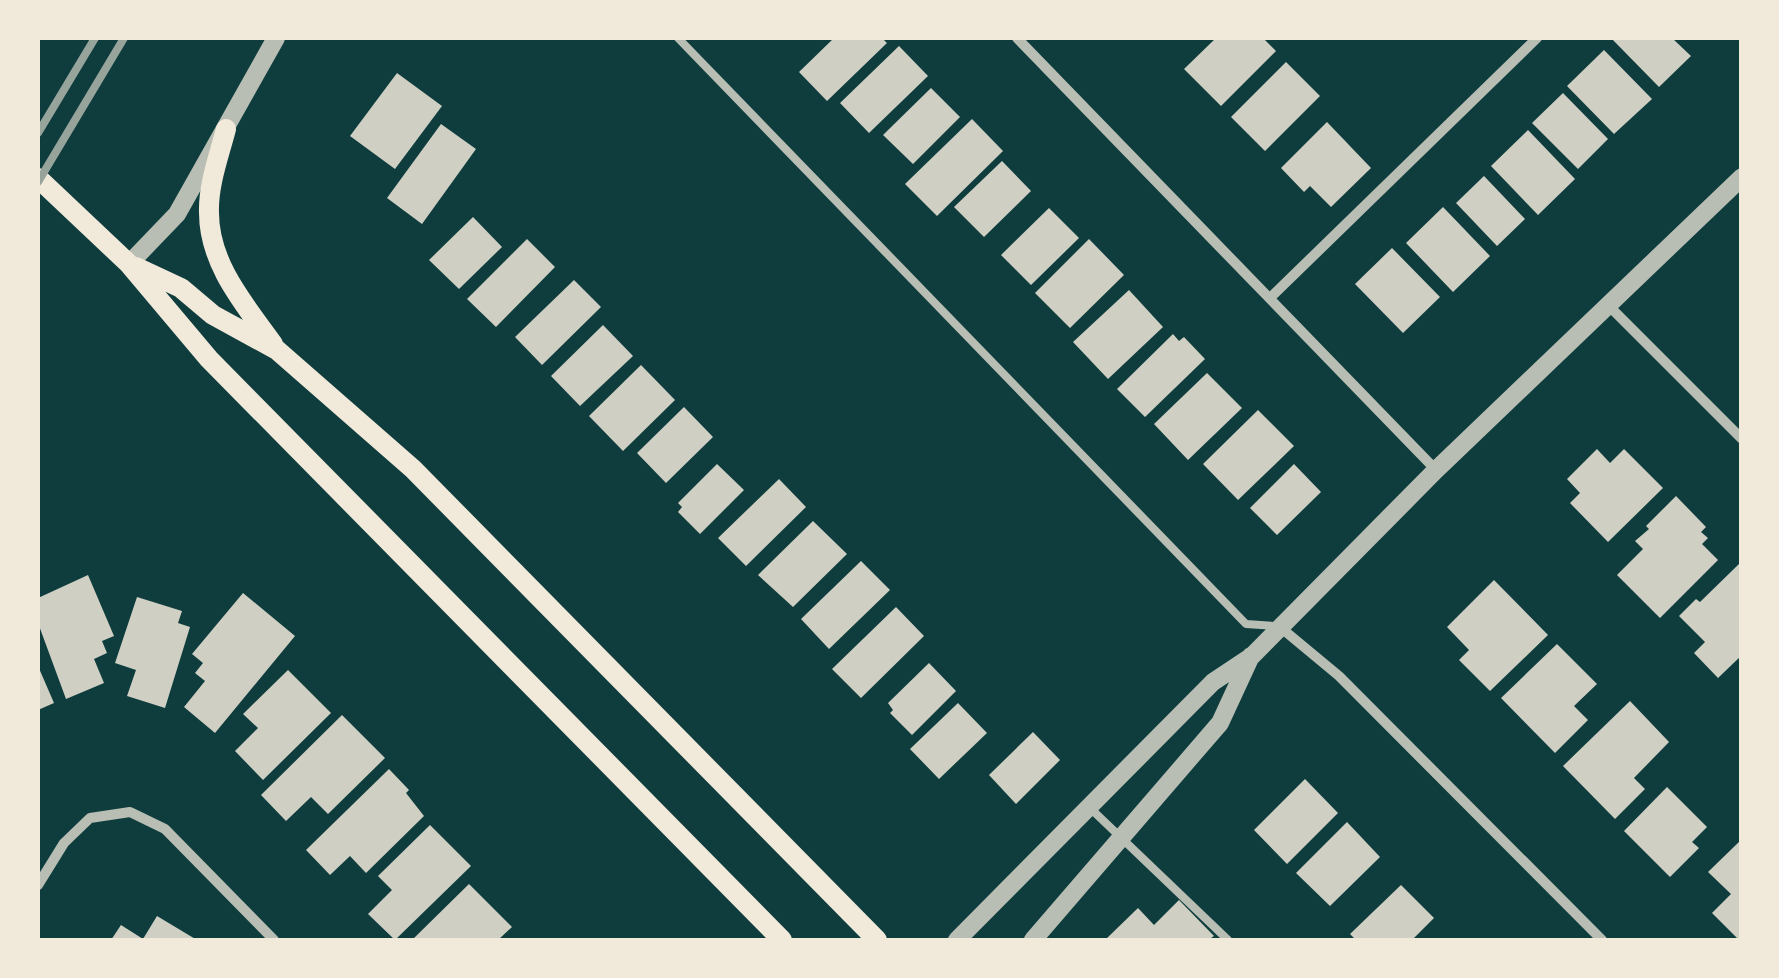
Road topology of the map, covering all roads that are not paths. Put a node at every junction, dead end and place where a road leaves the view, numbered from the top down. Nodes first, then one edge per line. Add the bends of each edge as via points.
1 (276, 38) edge
2 (678, 38) edge
3 (1017, 38) edge
4 (1537, 38) edge
5 (226, 129) junction
6 (1742, 177) edge
7 (38, 178) edge
8 (130, 264) junction
9 (1270, 298) junction
10 (1609, 306) junction
11 (276, 350) junction
12 (1742, 439) edge
13 (1436, 470) junction
14 (1280, 626) junction
15 (1252, 656) junction
16 (1089, 807) junction
17 (1123, 840) junction
18 (38, 885) edge
19 (274, 940) edge
20 (782, 940) edge
21 (877, 940) edge
22 (957, 940) edge
23 (1034, 940) edge
24 (1228, 940) edge
25 (1602, 940) edge

1 - 5 street
2 - 14 lane via 1246,624
3 - 9 street
4 - 9 street
5 - 8 street via 177,214
5 - 11 main road via 212,181 212,238 219,264
6 - 10 street
7 - 8 main road
8 - 11 main road via 181,288 213,315
8 - 20 main road via 223,373
9 - 13 street
10 - 12 street
10 - 13 street
11 - 21 main road via 412,469
13 - 14 street
14 - 15 street
14 - 25 street via 1340,676
15 - 16 street via 1213,682
15 - 17 street via 1220,723
16 - 17 lane
16 - 22 street
17 - 23 street
17 - 24 lane
18 - 19 street via 64,843 90,818 130,812 165,829

